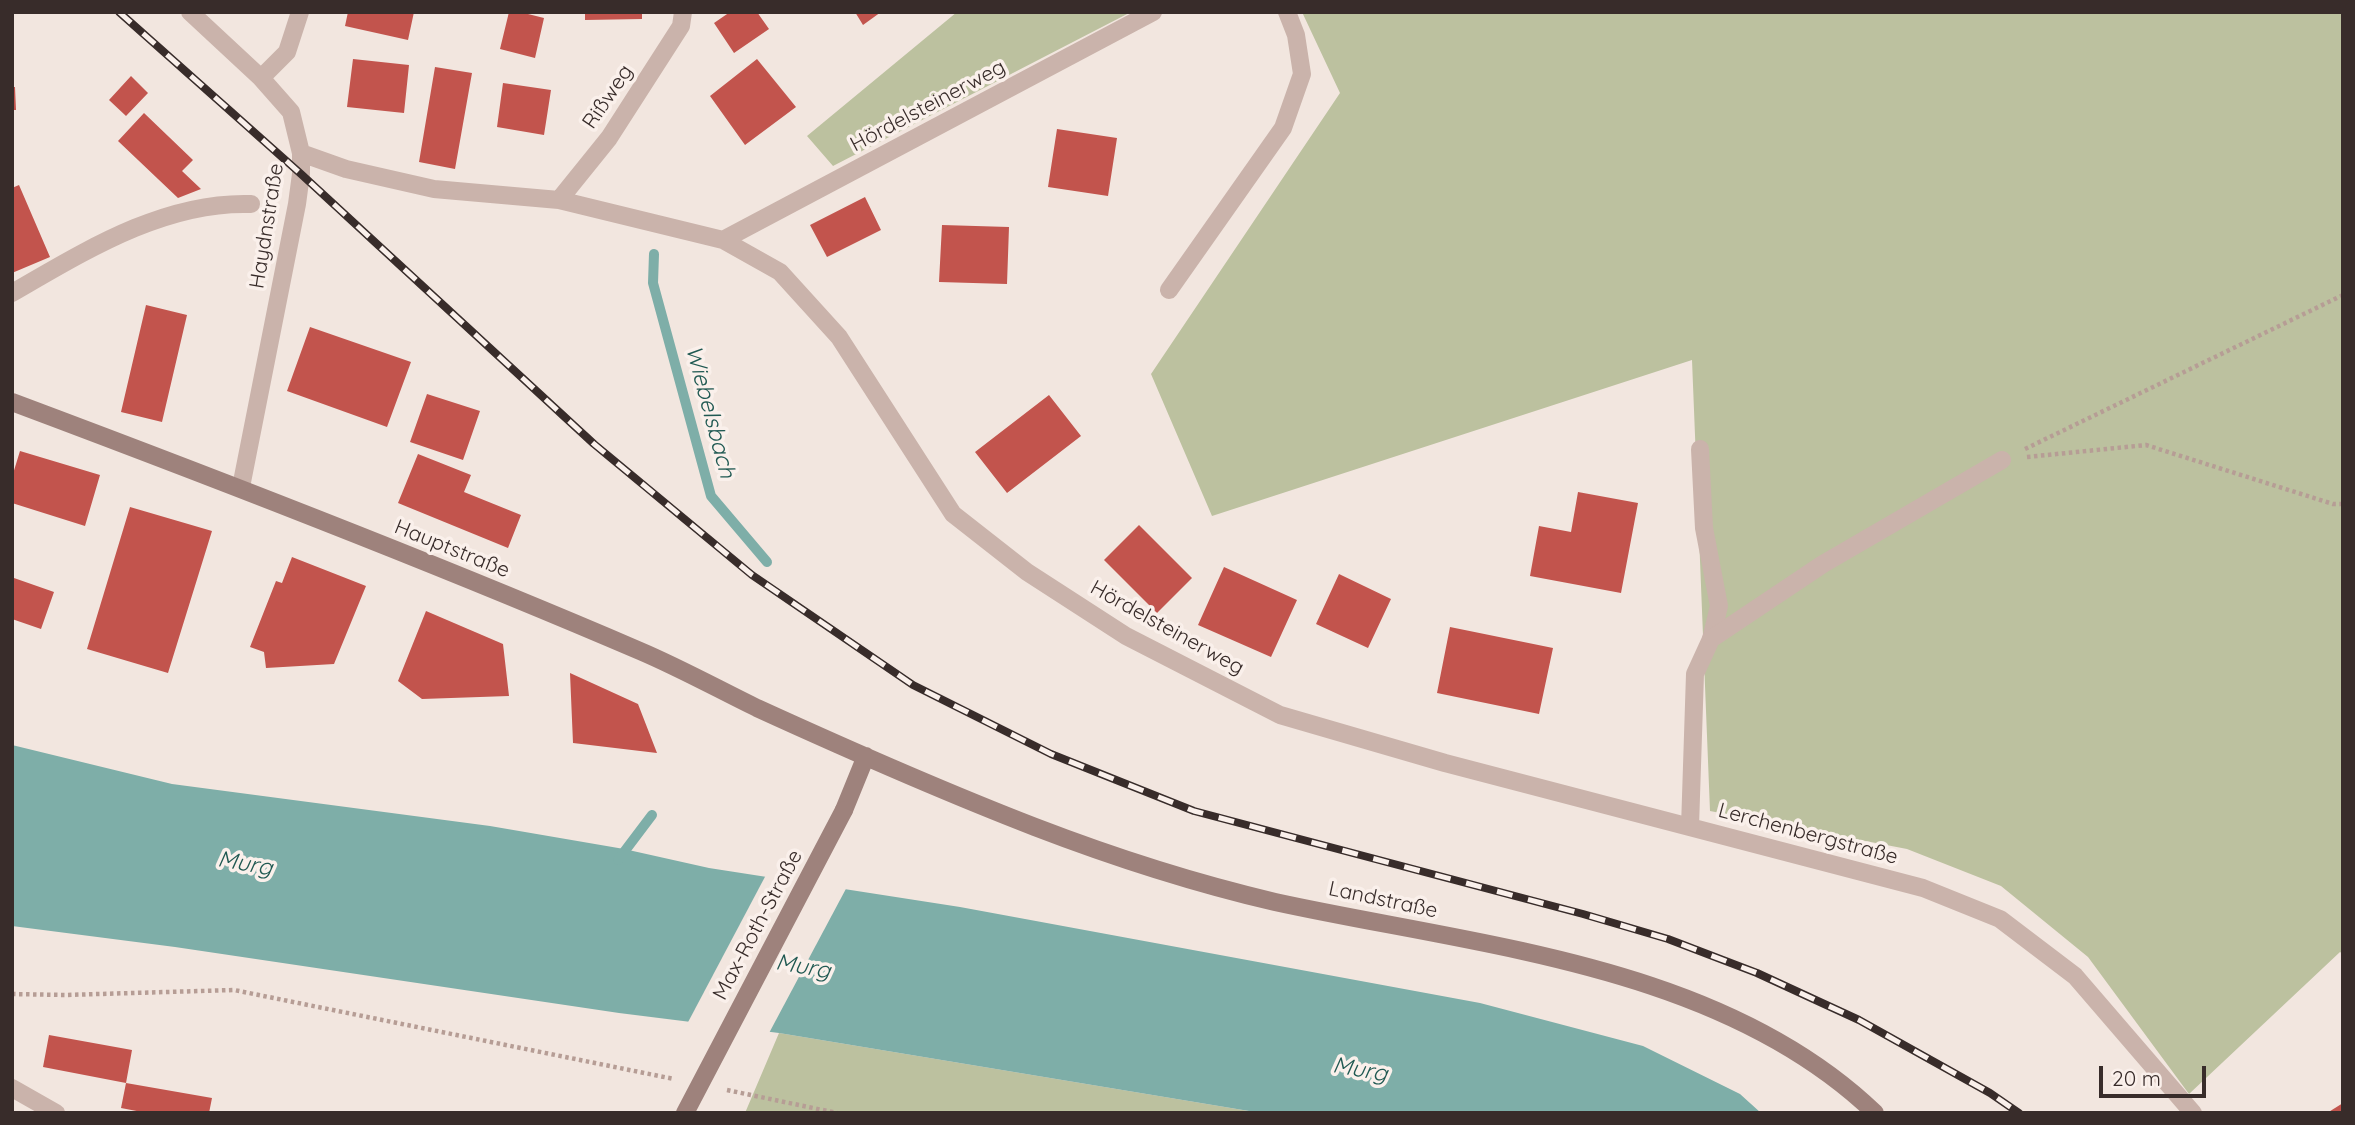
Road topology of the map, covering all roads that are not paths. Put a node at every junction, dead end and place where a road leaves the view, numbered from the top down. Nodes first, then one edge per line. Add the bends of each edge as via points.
1 (190, 12) edge
2 (300, 12) edge
3 (683, 12) edge
4 (1153, 12) edge
5 (1287, 12) edge
6 (261, 78) junction
7 (300, 153) junction
8 (559, 200) junction
9 (251, 204) dead end
10 (723, 240) junction
11 (1169, 290) dead end
12 (12, 293) edge
13 (12, 402) edge
14 (1700, 449) dead end
15 (2002, 460) road end
16 (241, 487) junction
17 (1711, 639) junction
18 (866, 757) junction
19 (1690, 827) junction
20 (12, 1088) edge
21 (56, 1113) edge
22 (685, 1113) edge
23 (1875, 1113) edge
24 (2193, 1113) edge

1 - 6 street, Haydnstraße
2 - 6 street via 287,52
3 - 8 street, Rißweg via 681,26 609,138
4 - 10 street, Hördelsteinerweg
5 - 11 street via 1302,74 1283,128
6 - 7 street, Haydnstraße via 291,112
7 - 8 street, Hördelsteinerweg via 346,169 434,189
7 - 16 street, Haydnstraße via 297,204
8 - 10 street, Hördelsteinerweg
9 - 12 street via 184,211 138,227
10 - 19 street, Hördelsteinerweg via 780,272 839,337 953,513 1027,572 1126,636 1280,715
13 - 16 street, Hauptstraße
14 - 17 street, Lerchenbergstraße via 1703,528 1719,606
15 - 17 street via 1823,564
16 - 18 street, Hauptstraße via 645,653
17 - 19 street, Lerchenbergstraße via 1695,674
18 - 22 street, Max-Roth-Straße, bridge via 844,810
18 - 23 street, Landstraße via 1036,827 1171,874 1271,901 1564,961 1678,994 1769,1034
19 - 24 street, Lerchenbergstraße via 1923,888 2000,919 2075,976
20 - 21 street

